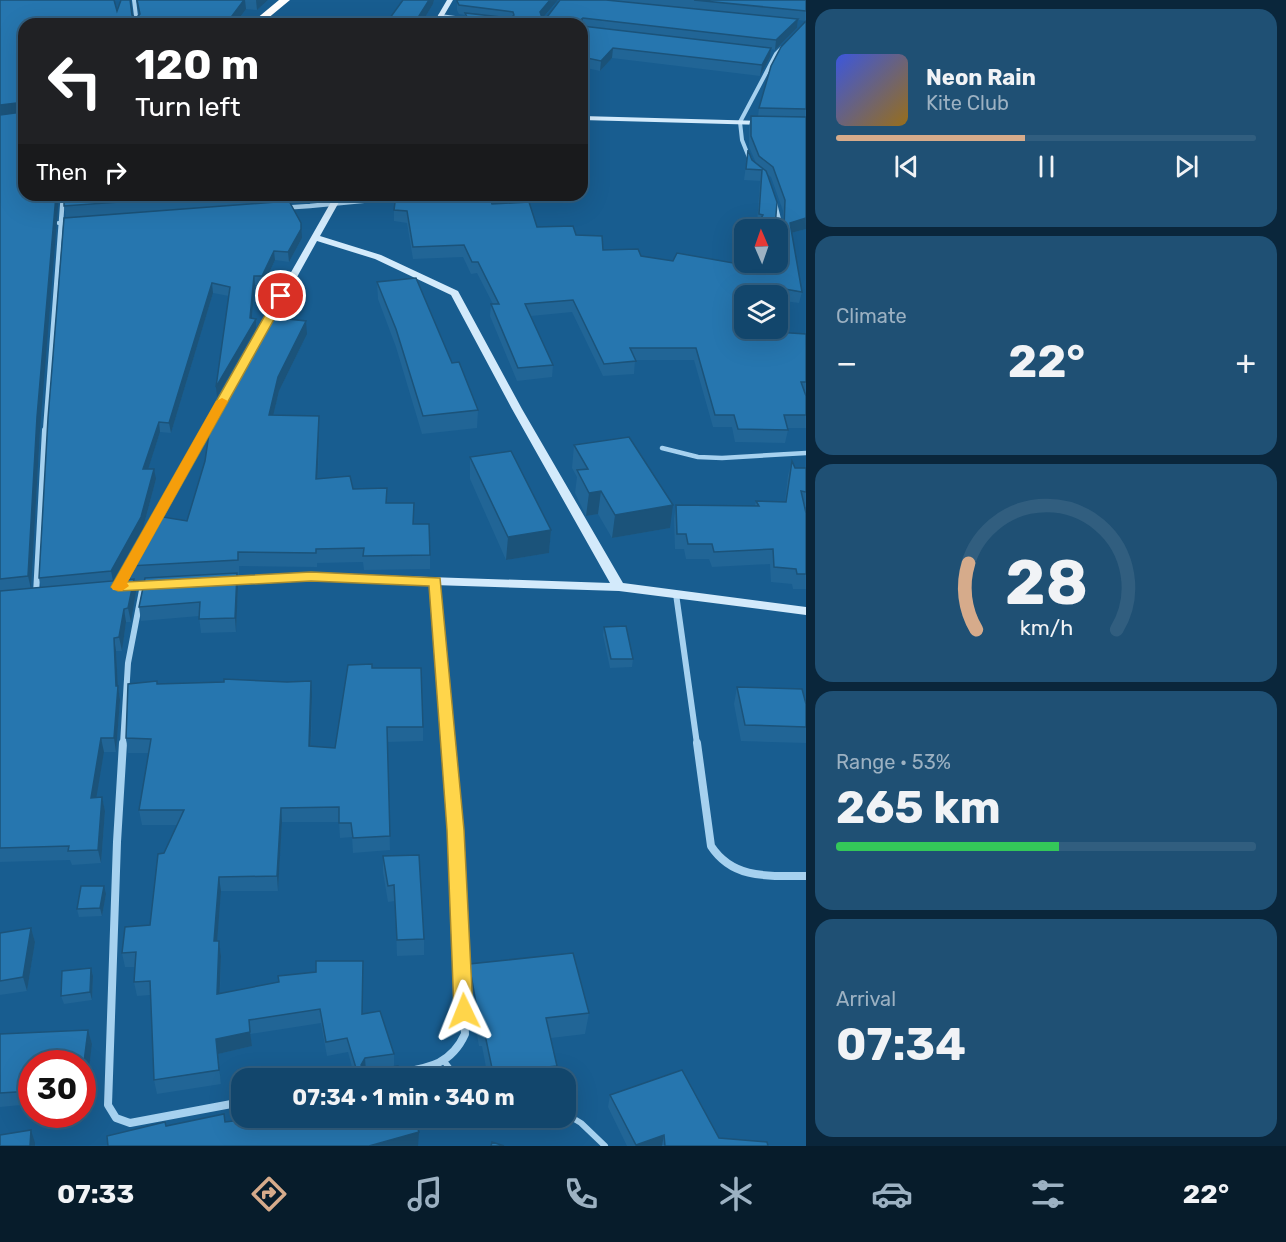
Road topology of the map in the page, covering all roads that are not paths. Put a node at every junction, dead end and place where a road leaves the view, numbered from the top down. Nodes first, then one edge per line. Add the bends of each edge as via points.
1 (134, 0) edge
2 (285, 0) edge
3 (450, 0) edge
4 (440, 16) joint
5 (136, 18) edge
6 (262, 18) edge
7 (458, 18) edge
8 (784, 46) edge
9 (764, 53) edge
10 (776, 54) junction
11 (588, 118) edge
12 (18, 119) edge
13 (0, 121) edge
14 (740, 122) junction
15 (773, 123) edge
16 (754, 169) edge
17 (771, 190) edge
18 (62, 201) edge
19 (314, 201) edge
20 (336, 201) edge
21 (780, 219) edge
22 (59, 223) junction
23 (316, 238) junction
24 (662, 448) dead end
25 (806, 453) edge
26 (436, 581) junction
27 (142, 585) junction
28 (118, 587) junction
29 (619, 587) junction
30 (36, 594) junction
31 (676, 594) junction
32 (0, 599) edge
33 (806, 611) edge
34 (806, 876) edge
35 (444, 1061) junction
36 (421, 1068) edge
37 (449, 1068) edge
38 (231, 1104) edge
39 (576, 1120) edge
40 (605, 1146) edge

1 - 5 street
2 - 6 highway
3 - 4 street
4 - 7 street
8 - 10 street
9 - 10 street
10 - 14 street
11 - 14 street
12 - 13 highway
14 - 15 street
14 - 16 street via 742,140
17 - 21 street
18 - 22 street
19 - 22 street
20 - 23 street
22 - 30 street
23 - 28 street
23 - 29 street via 378,257 455,293
24 - 25 lane via 722,458
26 - 27 street via 311,577
26 - 29 street
26 - 35 street via 455,830 465,1034 460,1047
27 - 28 street
27 - 38 street via 128,663 108,1105 119,1121 130,1123
28 - 30 street
29 - 31 street
30 - 32 street
31 - 33 street
31 - 34 street via 711,846 716,857 743,873
35 - 36 street
35 - 37 lane
39 - 40 lane

